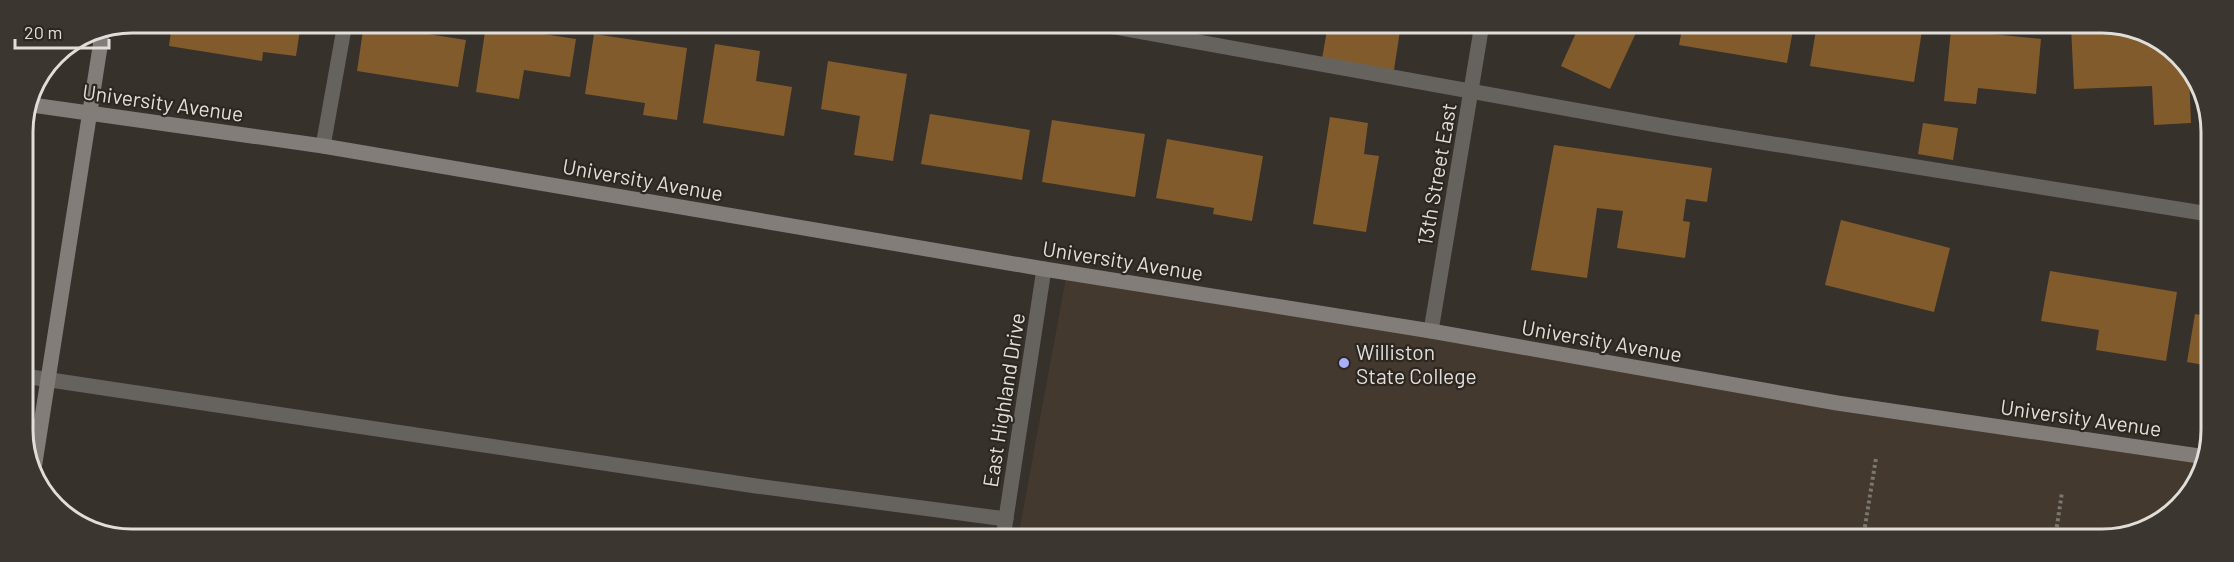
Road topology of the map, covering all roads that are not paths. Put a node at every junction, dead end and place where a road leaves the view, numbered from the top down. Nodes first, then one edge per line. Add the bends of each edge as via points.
1 (343, 33) edge
2 (1149, 33) edge
3 (1481, 33) edge
4 (102, 38) edge
5 (1471, 91) junction
6 (37, 106) edge
7 (90, 113) junction
8 (323, 146) junction
9 (2201, 213) edge
10 (1044, 269) junction
11 (1431, 331) junction
12 (33, 378) edge
13 (48, 380) junction
14 (37, 454) edge
15 (2197, 456) edge
16 (1006, 519) junction
17 (1004, 529) edge

1 - 8 street
2 - 5 street
3 - 5 street, 13th Street East
4 - 7 street
5 - 9 street via 1674,128
5 - 11 street, 13th Street East
6 - 7 street, University Avenue
7 - 8 street, University Avenue
7 - 13 street
8 - 10 street, University Avenue
10 - 11 street, University Avenue
10 - 16 street, East Highland Drive
11 - 15 street, University Avenue via 1837,402
12 - 13 street
13 - 14 street
13 - 16 street via 756,486
16 - 17 street, East Highland Drive

